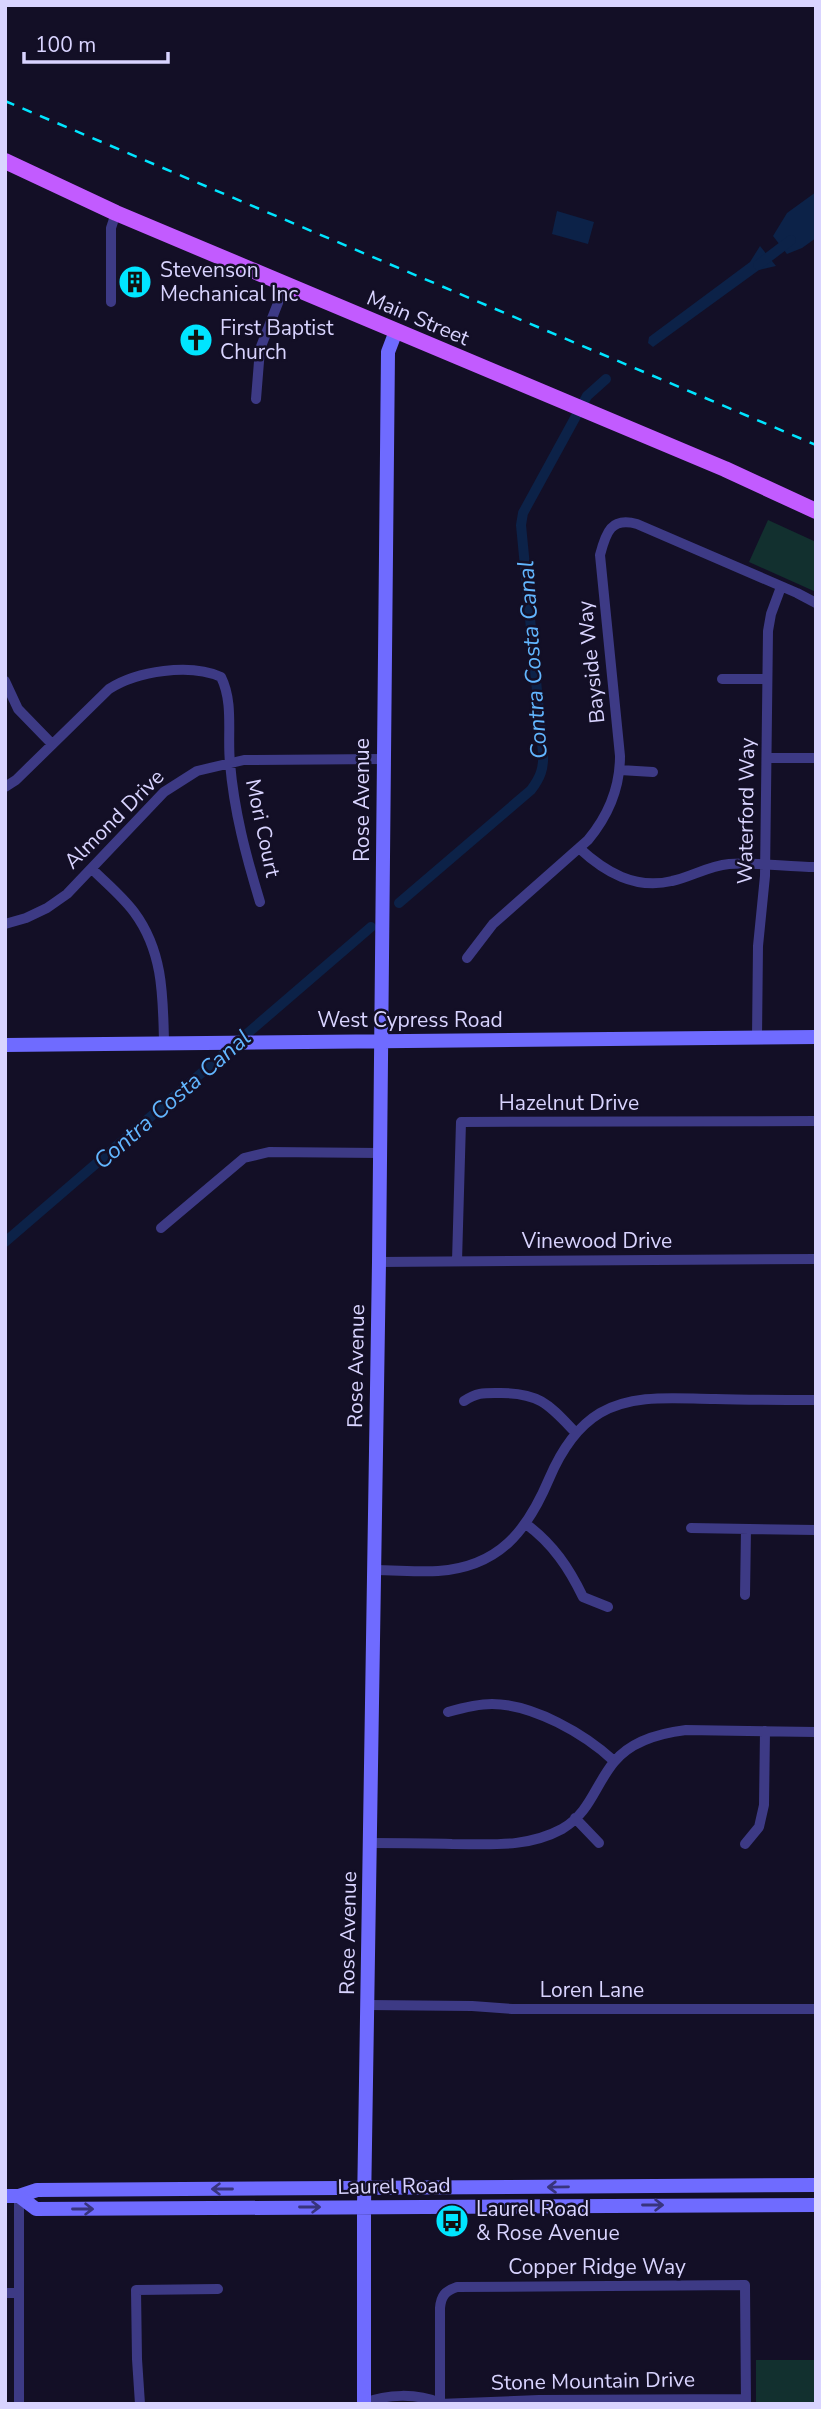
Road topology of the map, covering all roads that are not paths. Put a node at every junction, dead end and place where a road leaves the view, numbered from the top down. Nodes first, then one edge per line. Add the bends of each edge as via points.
1 (5, 161) edge
2 (116, 213) junction
3 (285, 285) junction
4 (111, 302) dead end
5 (396, 331) junction
6 (256, 398) dead end
7 (816, 511) edge
8 (781, 587) junction
9 (816, 603) edge
10 (722, 679) dead end
11 (767, 679) junction
12 (5, 681) edge
13 (52, 744) junction
14 (767, 758) junction
15 (816, 758) edge
16 (383, 759) junction
17 (230, 762) junction
18 (620, 770) junction
19 (653, 772) dead end
20 (5, 788) edge
21 (579, 848) junction
22 (765, 866) junction
23 (816, 867) edge
24 (92, 869) junction
25 (260, 902) dead end
26 (5, 924) edge
27 (467, 958) dead end
28 (757, 1037) junction
29 (816, 1037) edge
30 (381, 1041) junction
31 (164, 1042) junction
32 (5, 1045) edge
33 (816, 1121) edge
34 (380, 1153) junction
35 (161, 1228) dead end
36 (816, 1259) edge
37 (457, 1261) junction
38 (379, 1262) junction
39 (816, 1400) edge
40 (464, 1401) dead end
41 (576, 1433) junction
42 (526, 1524) junction
43 (691, 1528) dead end
44 (746, 1529) junction
45 (816, 1530) edge
46 (374, 1570) junction
47 (745, 1595) dead end
48 (608, 1607) dead end
49 (448, 1712) dead end
50 (765, 1731) junction
51 (816, 1732) edge
52 (614, 1761) junction
53 (575, 1818) junction
54 (371, 1843) junction
55 (599, 1843) dead end
56 (745, 1844) dead end
57 (368, 2005) junction
58 (816, 2010) edge
59 (773, 2185) junction
60 (816, 2185) edge
61 (364, 2188) junction
62 (12, 2196) edge
63 (731, 2205) junction
64 (816, 2205) edge
65 (364, 2207) junction
66 (218, 2289) dead end
67 (5, 2293) edge
68 (19, 2293) junction
69 (746, 2401) edge
70 (19, 2404) edge
71 (140, 2404) edge
72 (364, 2404) edge
73 (439, 2404) edge

1 - 2 main road, Main Street
2 - 3 main road, Main Street
2 - 4 street via 111,228
3 - 5 main road, Main Street
3 - 6 street via 260,349
5 - 7 main road, Main Street via 725,468
5 - 16 street, Rose Avenue via 388,352
8 - 9 street, Bayside Way
8 - 11 street, Waterford Way via 768,631
8 - 18 street, Bayside Way via 638,524 618,522 611,528 600,555
10 - 11 street
11 - 14 street, Waterford Way
12 - 13 street via 18,709
13 - 17 street, Mori Court via 122,680 154,672 200,671 221,677 226,687
13 - 20 street, Mori Court
14 - 15 street
14 - 22 street, Waterford Way
16 - 17 street, Almond Drive
16 - 30 street, Rose Avenue
17 - 24 street, Almond Drive via 197,771 164,792
17 - 25 street, Mori Court via 240,830
18 - 19 street
18 - 21 street, Bayside Way via 600,826
21 - 22 street via 601,867 636,882 673,881 730,864
21 - 27 street, Bayside Way via 493,923
22 - 23 street
22 - 28 street, Waterford Way
24 - 26 street, Almond Drive via 47,908
24 - 31 street via 135,912 155,951 163,988
28 - 29 street, West Cypress Road
28 - 30 street, West Cypress Road
30 - 31 street, West Cypress Road
30 - 34 street, Rose Avenue
31 - 32 street, West Cypress Road
33 - 37 street, Hazelnut Drive via 461,1122
34 - 35 street via 269,1152 244,1158
34 - 38 street, Rose Avenue
36 - 37 street, Vinewood Drive
37 - 38 street, Vinewood Drive
38 - 46 street, Rose Avenue
39 - 41 street via 653,1398 600,1413
40 - 41 street via 478,1393 522,1393 545,1403
41 - 42 street via 557,1460
42 - 46 street via 494,1554 465,1567
42 - 48 street via 552,1546 583,1597
43 - 44 street
44 - 45 street
44 - 47 street
46 - 54 street, Rose Avenue
49 - 52 street via 491,1704 522,1709 586,1738
50 - 51 street
50 - 52 street via 666,1733 643,1741
50 - 56 street via 764,1805 759,1827
52 - 53 street via 592,1800
53 - 54 street via 539,1840 513,1844
53 - 55 street
54 - 57 street, Rose Avenue
57 - 58 street, Loren Lane
57 - 61 street, Rose Avenue
59 - 60 street, Laurel Road
59 -> 61 street, Laurel Road
59 - 63 street via 770,2198
61 -> 62 street, Laurel Road via 37,2190
61 - 65 street, Rose Avenue
62 -> 65 street, Laurel Road via 36,2209
62 - 68 street
63 - 64 street, Laurel Road
65 -> 63 street, Laurel Road
65 - 72 street, Rose Avenue
66 - 71 street via 136,2290
67 - 68 street
68 - 70 street
69 - 73 street, Stone Mountain Drive
69 - 73 street, Copper Ridge Way via 746,2285 457,2287 441,2298
72 - 73 street, Stone Mountain Drive via 379,2397 425,2397

